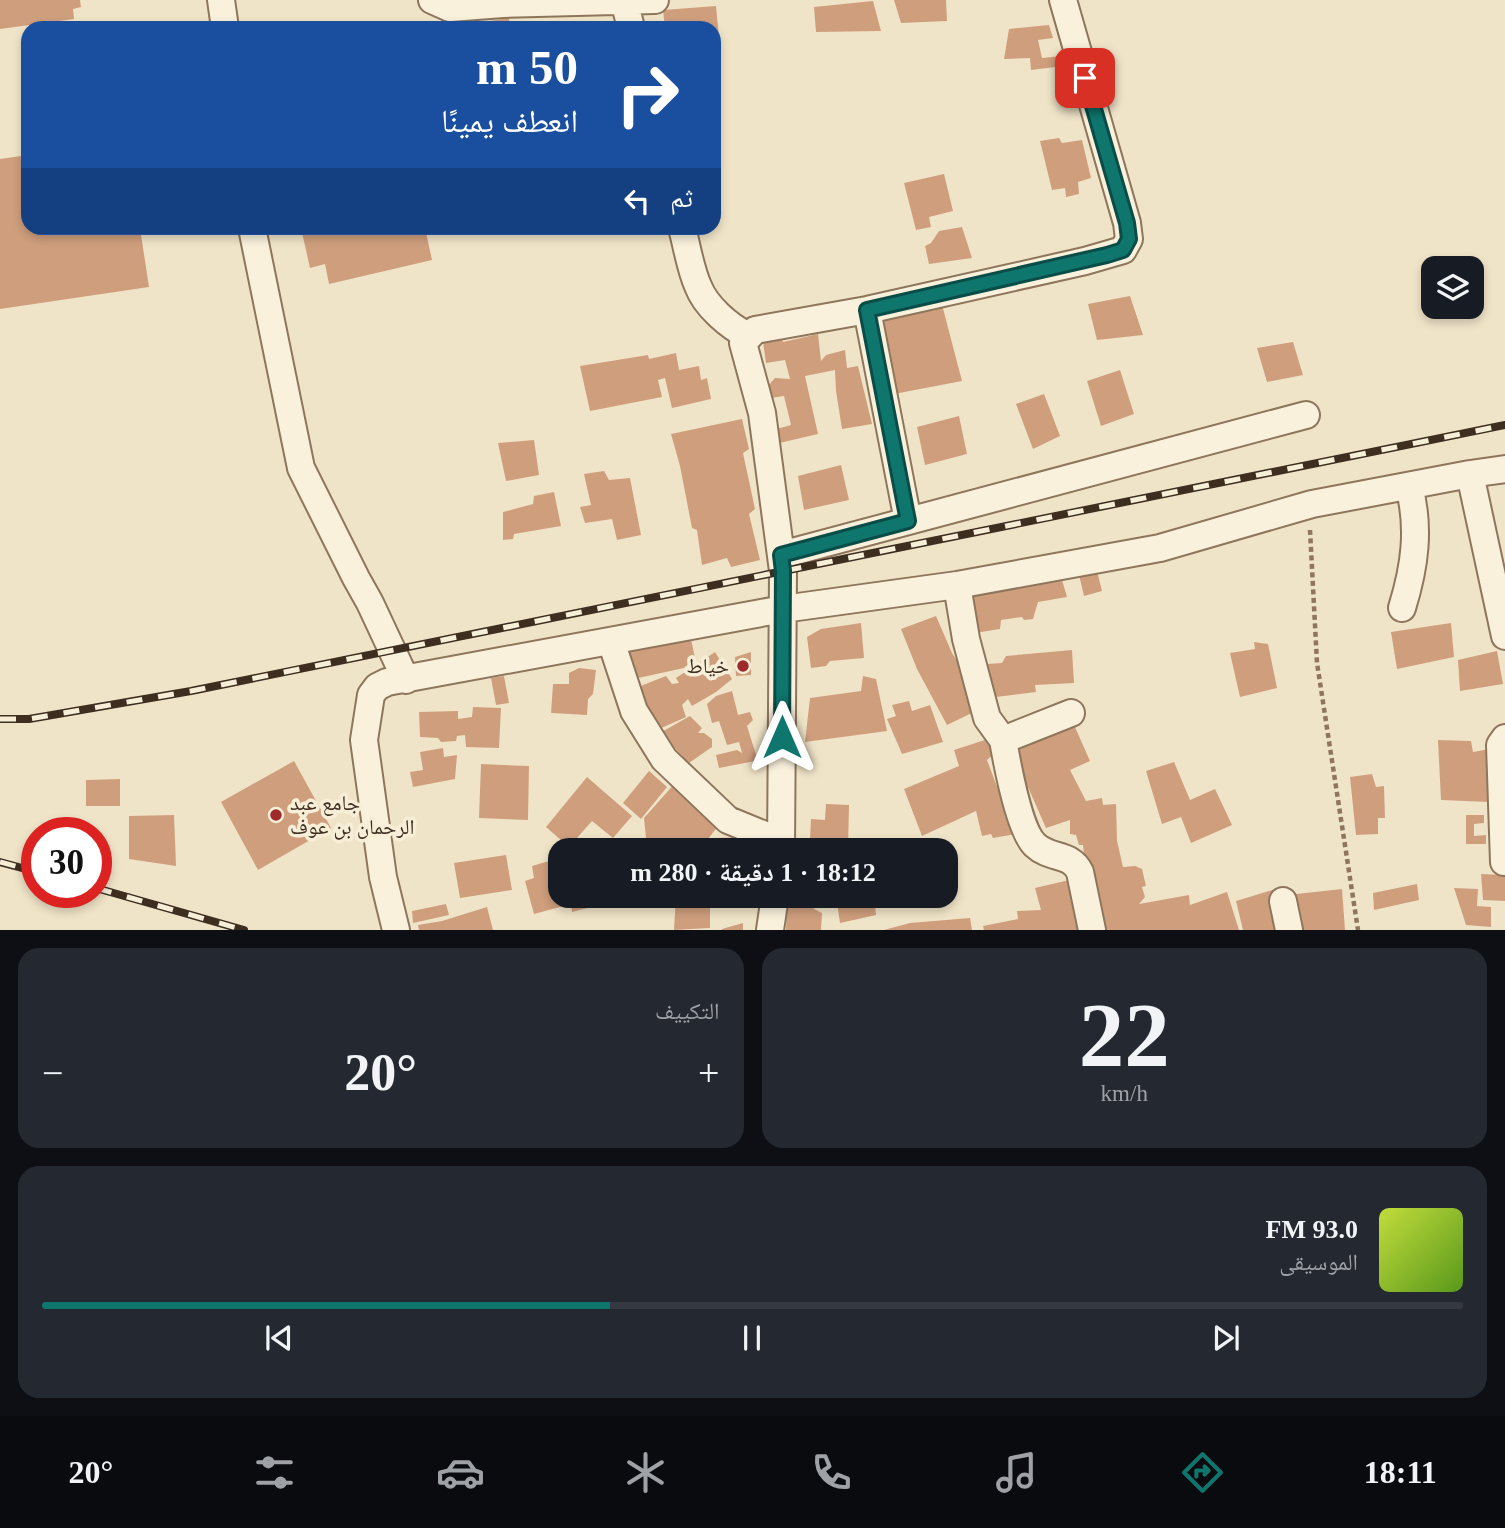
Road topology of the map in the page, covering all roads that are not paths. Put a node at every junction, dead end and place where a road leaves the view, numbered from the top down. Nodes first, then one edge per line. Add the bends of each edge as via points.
1 (221, 0) edge
2 (432, 0) edge
3 (655, 0) edge
4 (1063, 0) edge
5 (624, 1) edge
6 (224, 21) edge
7 (629, 21) edge
8 (253, 235) edge
9 (684, 235) edge
10 (867, 310) junction
11 (748, 336) junction
12 (1306, 415) dead end
13 (1505, 469) edge
14 (1470, 474) junction
15 (1409, 485) junction
16 (908, 521) junction
17 (781, 555) junction
18 (957, 585) junction
19 (1402, 608) dead end
20 (783, 609) junction
21 (1505, 636) edge
22 (611, 641) junction
23 (406, 680) junction
24 (1071, 713) dead end
25 (1505, 738) edge
26 (1003, 740) junction
27 (765, 838) edge
28 (782, 838) edge
29 (1504, 862) edge
30 (1283, 901) dead end
31 (773, 908) edge
32 (396, 929) edge
33 (770, 929) edge
34 (1092, 929) edge
35 (1289, 929) edge

1 - 6 street
2 - 5 street via 450,8
3 - 5 street
4 - 10 street via 1127,223 1129,239 1123,250
5 - 7 street
8 - 23 street via 301,468
9 - 11 street via 698,287 734,329
10 - 11 street via 755,330
10 - 16 street
11 - 17 street via 744,351 762,413
12 - 16 street
13 - 14 street
14 - 15 street
14 - 21 street
15 - 18 street via 1312,505 1160,548
15 - 19 street via 1417,536
16 - 17 street
17 - 20 street
18 - 20 street
18 - 26 street via 987,718
20 - 22 street
20 - 28 street
22 - 23 street
22 - 27 street via 634,711 664,759 728,820
23 - 32 street via 387,682 371,695 364,740 383,877
24 - 26 street
25 - 29 street via 1500,745
26 - 34 street via 1028,834 1046,853 1073,859
30 - 35 street
31 - 33 street

